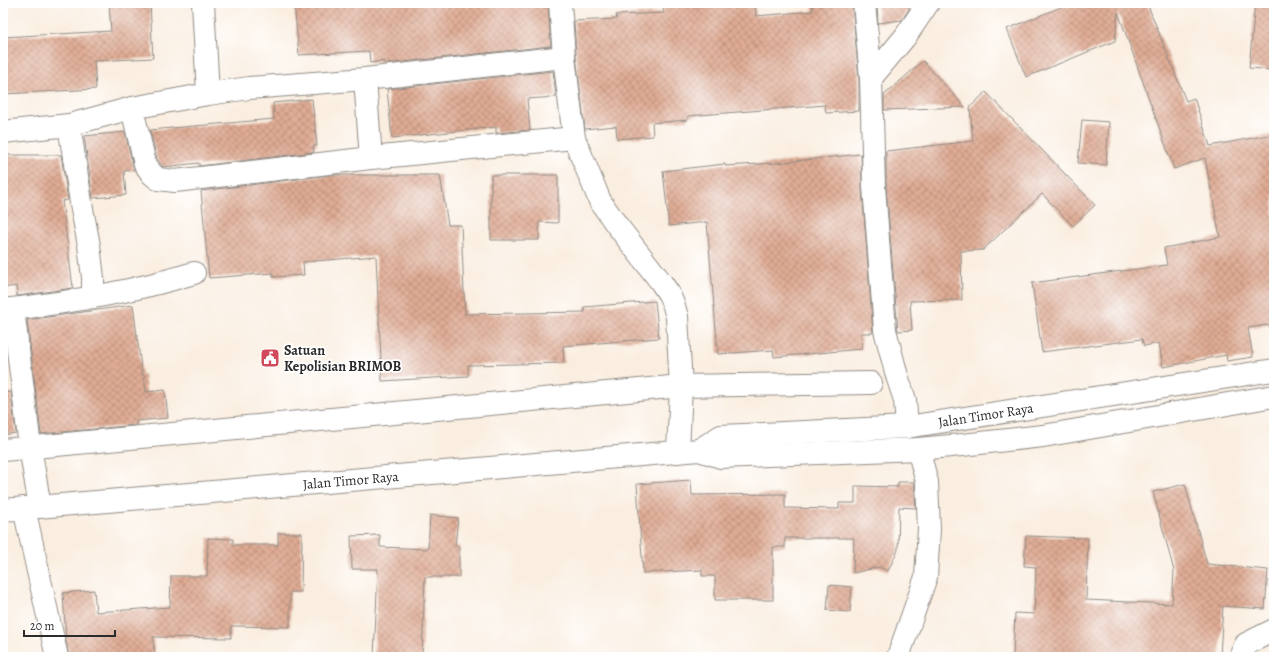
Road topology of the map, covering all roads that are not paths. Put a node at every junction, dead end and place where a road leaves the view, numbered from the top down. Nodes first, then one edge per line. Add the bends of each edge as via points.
1 (203, 3) edge
2 (560, 3) edge
3 (864, 3) edge
4 (928, 3) edge
5 (564, 57) junction
6 (871, 78) junction
7 (365, 79) junction
8 (208, 94) junction
9 (132, 108) junction
10 (69, 125) junction
11 (3, 132) edge
12 (574, 138) junction
13 (372, 158) junction
14 (194, 273) dead end
15 (93, 297) junction
16 (8, 310) edge
17 (1274, 370) edge
18 (871, 383) dead end
19 (681, 386) junction
20 (1273, 401) edge
21 (907, 427) junction
22 (30, 447) junction
23 (918, 449) junction
24 (3, 450) edge
25 (699, 450) junction
26 (678, 452) junction
27 (22, 508) edge
28 (1274, 630) edge
29 (57, 657) edge
30 (898, 657) edge
31 (1240, 657) edge

1 - 8 main road
2 - 5 main road
3 - 6 main road
4 - 6 main road via 905,37
5 - 7 main road
5 - 12 main road
6 - 21 main road via 874,187 885,330 905,400
7 - 8 main road via 249,88
7 - 13 main road
8 - 9 main road
9 - 10 main road
9 - 13 main road via 145,164 158,179 175,181
10 - 11 main road
10 - 15 main road via 89,245
12 - 13 main road
12 - 19 main road via 600,201 669,294 677,317
14 - 15 main road
15 - 16 main road
16 - 22 main road
17 - 21 main road, Jalan Timor Raya
18 - 19 main road
19 - 22 main road
19 - 26 main road
20 - 23 main road, Jalan Timor Raya via 1043,436
21 - 25 main road, Jalan Timor Raya via 720,436
22 - 24 main road
22 - 27 main road
23 - 25 main road, Jalan Timor Raya via 721,457
23 - 30 main road via 927,482 929,529 926,577
25 - 26 main road, Jalan Timor Raya
26 - 27 main road, Jalan Timor Raya
27 - 29 main road
28 - 31 main road via 1246,644

